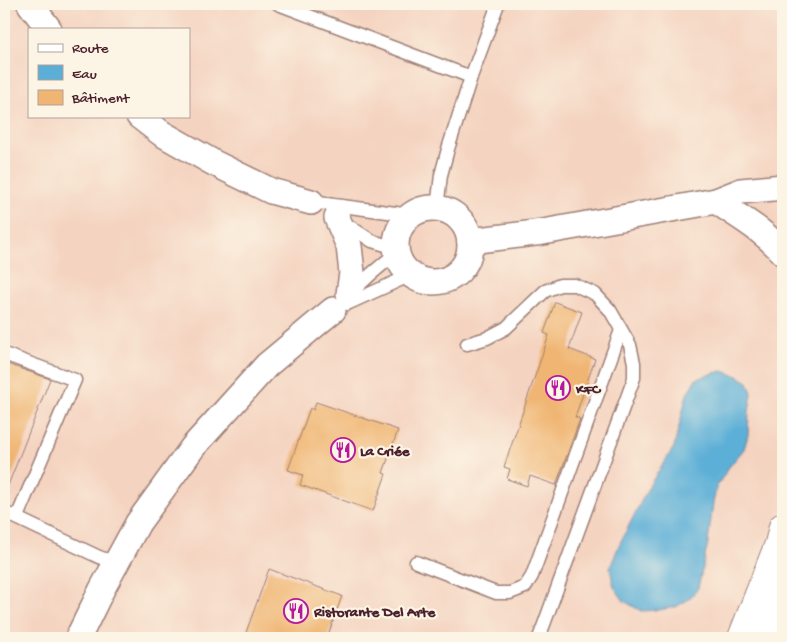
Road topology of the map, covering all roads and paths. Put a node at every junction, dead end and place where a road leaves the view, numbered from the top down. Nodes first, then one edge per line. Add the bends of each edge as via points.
1 (30, 4) edge
2 (278, 4) edge
3 (498, 4) edge
4 (48, 28) edge
5 (471, 77) junction
6 (142, 118) edge
7 (783, 187) edge
8 (716, 201) junction
9 (311, 202) junction
10 (437, 208) junction
11 (411, 215) junction
12 (336, 218) junction
13 (470, 241) junction
14 (396, 251) junction
15 (783, 253) edge
16 (411, 275) junction
17 (341, 302) junction
18 (621, 330) junction
19 (467, 344) dead end
20 (4, 354) edge
21 (4, 512) edge
22 (17, 517) junction
23 (783, 527) edge
24 (416, 562) dead end
25 (116, 563) junction
26 (783, 587) edge
27 (783, 604) edge
28 (78, 638) edge
29 (539, 638) edge
30 (742, 638) edge
31 (768, 638) edge

1 - 4 street
2 - 5 lane
3 - 5 lane
5 - 10 lane via 441,175
6 - 9 street via 214,163 272,191
7 - 8 street via 740,191
8 - 13 street via 543,232
8 - 15 street via 756,228
9 - 11 lane
9 - 12 lane
10 - 11 street
10 - 13 street via 453,213 464,225
11 - 14 street via 397,236
12 - 14 lane via 372,241
12 - 17 street via 349,246 352,273
13 - 16 street via 468,256 460,270 447,279 435,282
14 - 16 street
14 - 17 lane
16 - 17 lane
17 - 25 street via 267,365 193,447 138,523
18 - 19 lane via 610,310 595,294 575,285 560,285 545,291 506,328
18 - 24 lane via 532,576 525,587 510,593 496,593
18 - 29 lane via 630,345 634,378
20 - 22 lane via 75,380
21 - 22 lane
22 - 25 lane
23 - 30 main road
25 - 28 street
26 - 31 main road
27 - 31 street

